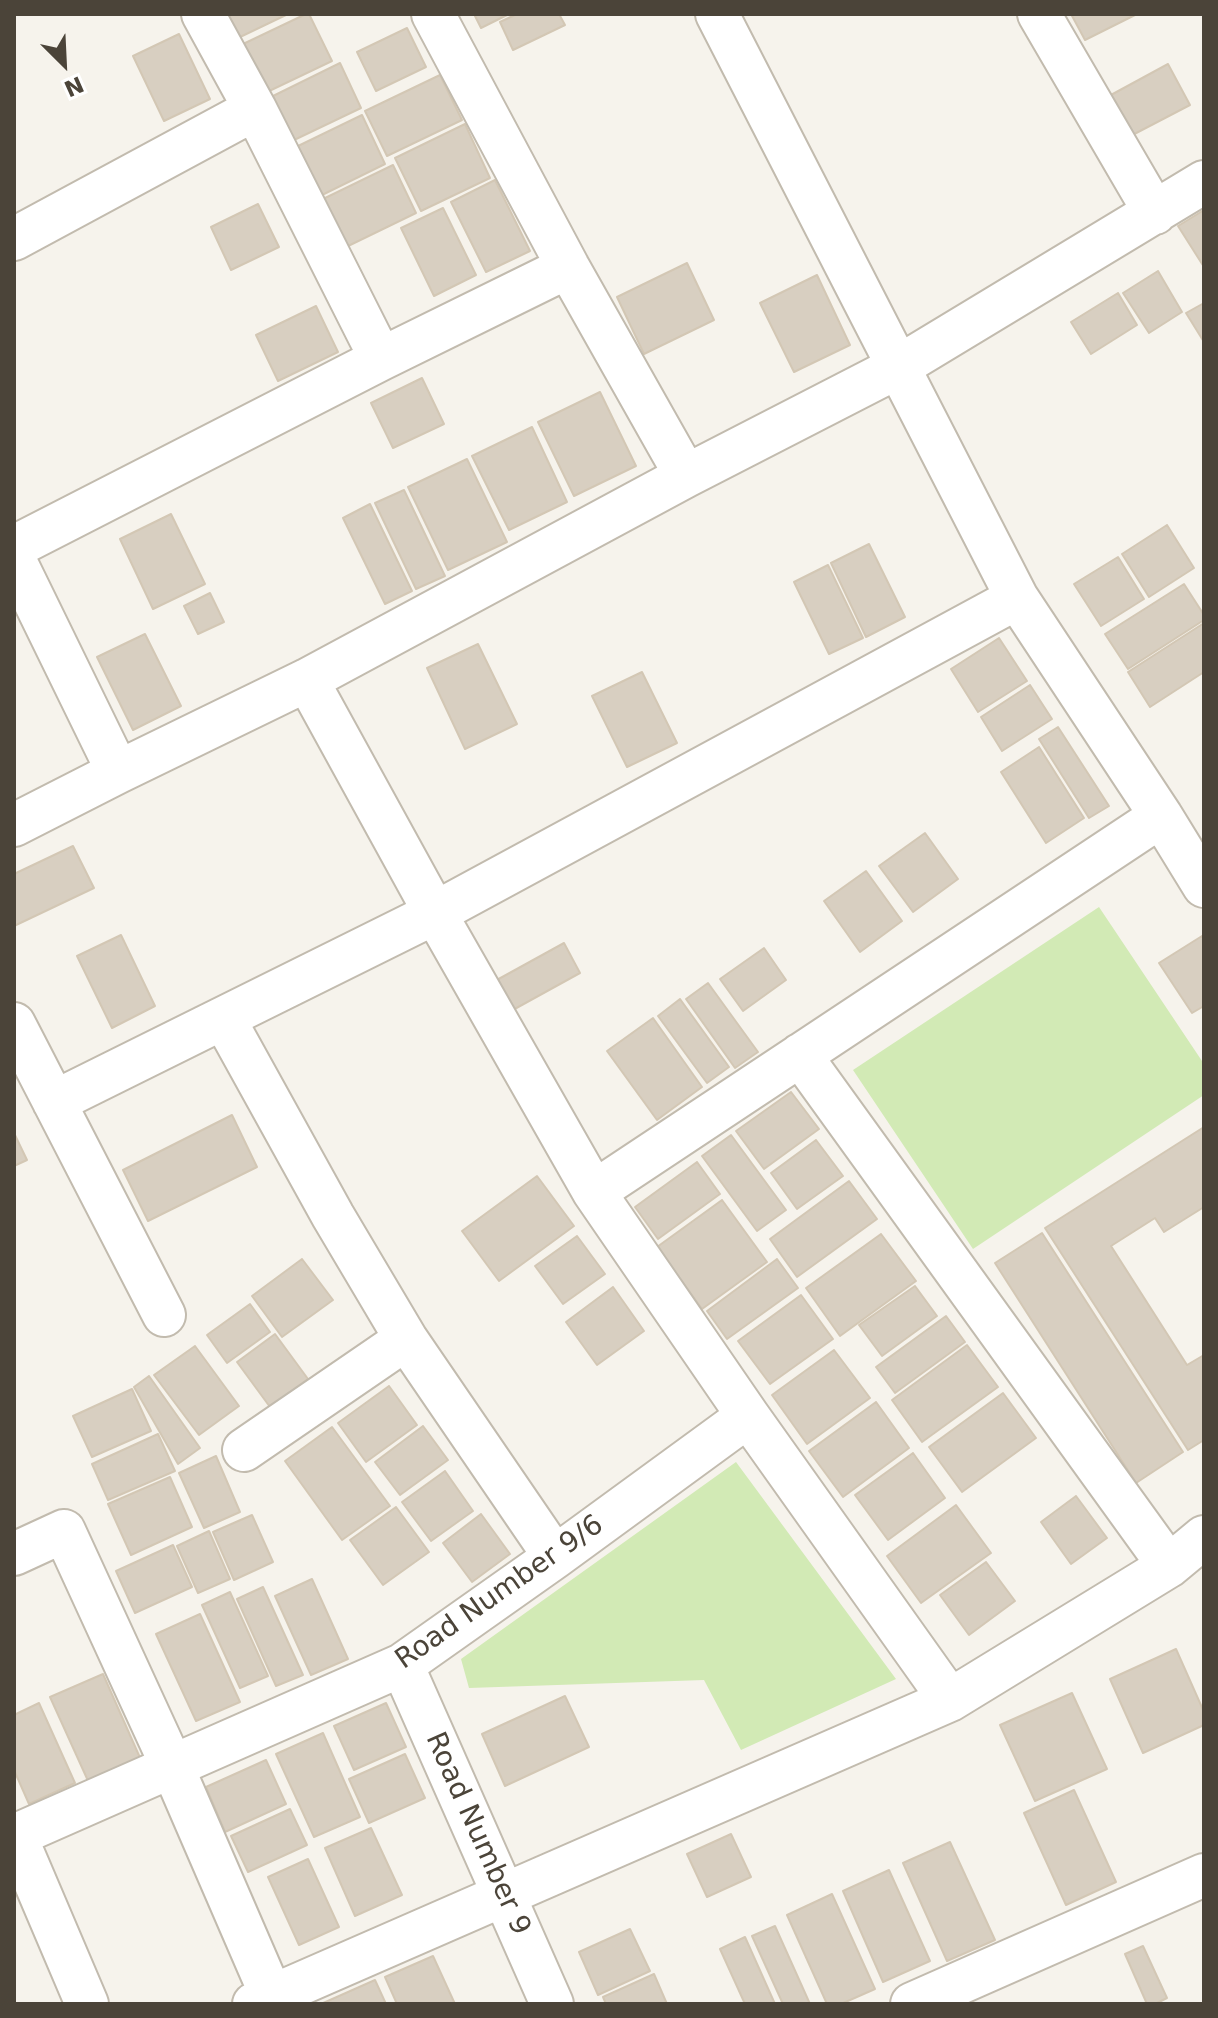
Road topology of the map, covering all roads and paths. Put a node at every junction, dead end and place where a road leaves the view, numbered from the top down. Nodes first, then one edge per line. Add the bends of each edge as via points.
1 (203, 14) edge
2 (433, 14) edge
3 (717, 14) edge
4 (1039, 14) edge
5 (255, 109) junction
6 (1204, 182) edge
7 (1155, 213) junction
8 (14, 239) edge
9 (568, 267) junction
10 (381, 359) junction
11 (898, 367) junction
12 (686, 476) junction
13 (14, 547) edge
14 (14, 559) edge
15 (1017, 598) junction
16 (307, 680) junction
17 (118, 772) junction
18 (1161, 816) junction
19 (14, 825) edge
20 (1204, 886) edge
21 (435, 913) junction
22 (224, 1019) junction
23 (14, 1024) edge
24 (800, 1055) junction
25 (54, 1102) junction
26 (594, 1192) junction
27 (164, 1315) dead end
28 (406, 1339) junction
29 (748, 1416) junction
30 (244, 1450) dead end
31 (1204, 1537) edge
32 (14, 1554) edge
33 (555, 1557) junction
34 (1169, 1566) junction
35 (402, 1665) junction
36 (950, 1700) junction
37 (172, 1766) junction
38 (14, 1836) edge
39 (1204, 1875) edge
40 (504, 1896) junction
41 (263, 2000) edge
42 (87, 2004) edge
43 (552, 2004) edge
44 (912, 2004) edge

1 - 5 street
2 - 9 street
3 - 11 street
4 - 7 street
5 - 8 street
5 - 10 street
6 - 7 street
7 - 11 street
9 - 10 street
9 - 12 street
10 - 13 street
11 - 12 street
11 - 15 street
12 - 16 street
14 - 17 street
15 - 18 street
15 - 21 street
16 - 17 street
16 - 21 street
17 - 19 street
18 - 20 street
18 - 24 street
21 - 22 street
21 - 26 street
22 - 25 street
22 - 28 street
23 - 25 street
24 - 26 street
24 - 34 street
25 - 27 street
26 - 29 street
28 - 30 street
28 - 33 street
29 - 33 street, Road Number 9/6
29 - 36 street
31 - 34 street
32 - 37 street via 64,1531
33 - 35 street, Road Number 9/6
34 - 36 street
35 - 37 street, Road Number 9/6
35 - 40 street, Road Number 9
36 - 40 street
37 - 38 street, Road Number 9/6
37 - 41 street
38 - 42 street
39 - 44 street
40 - 41 street
40 - 43 street, Road Number 9

